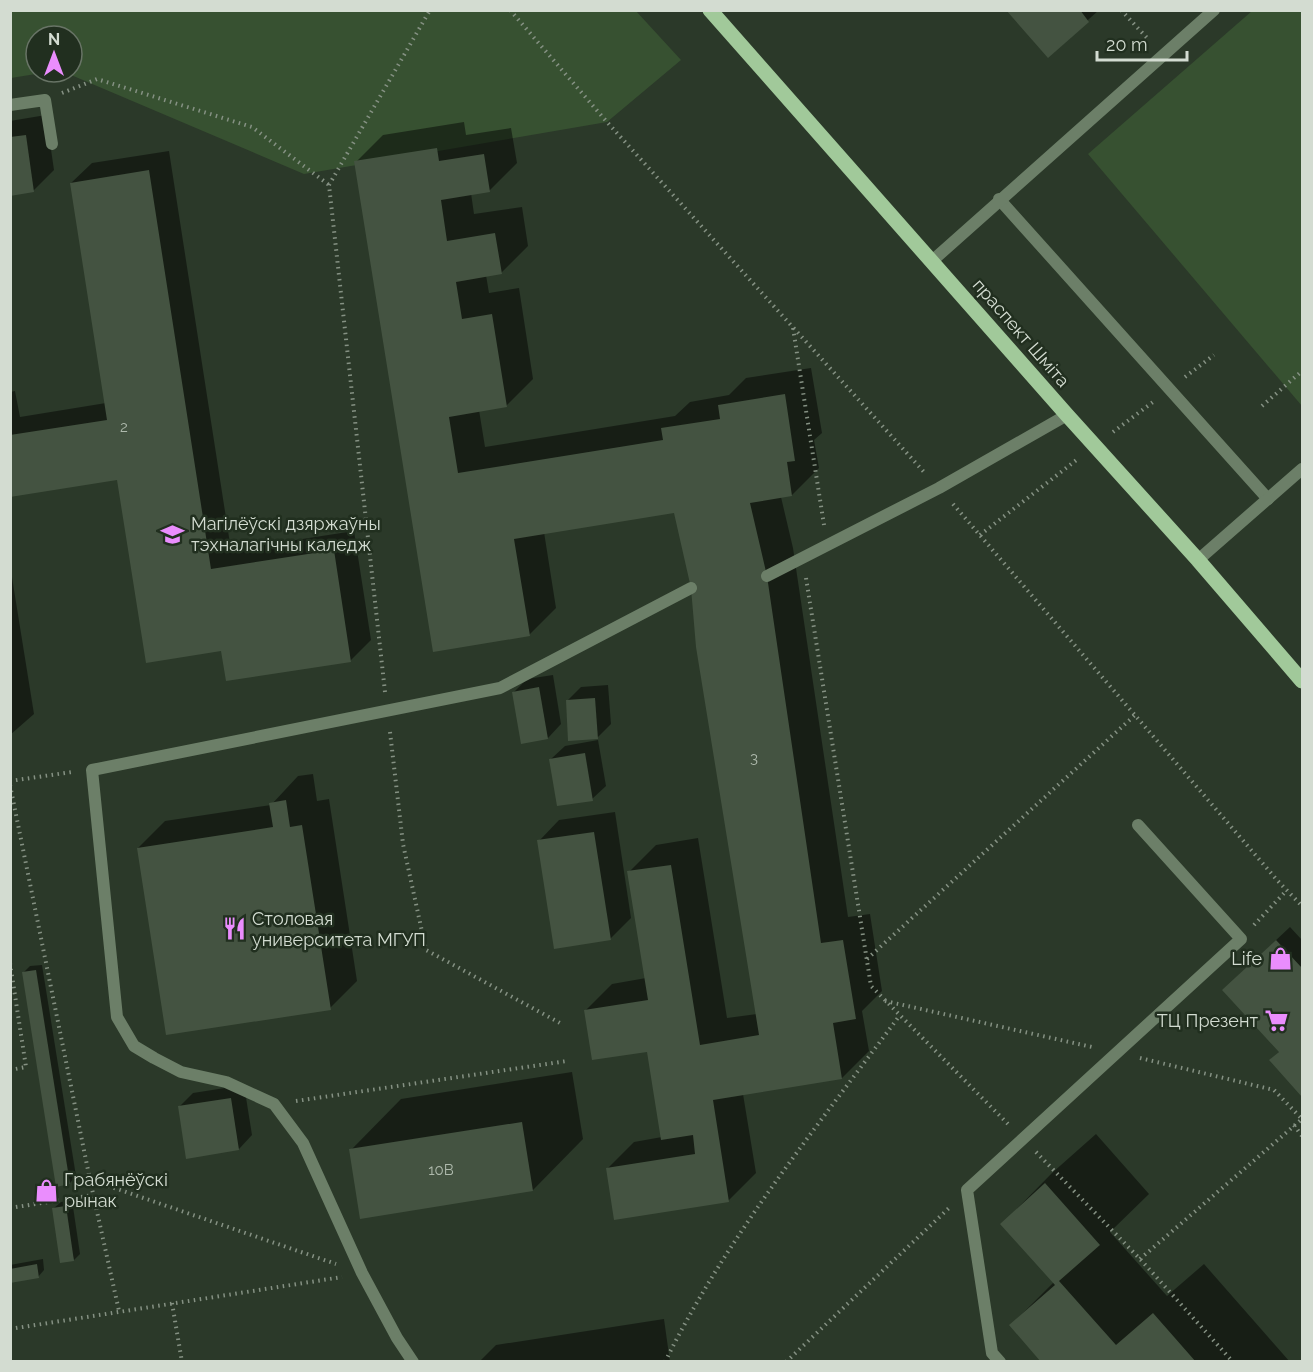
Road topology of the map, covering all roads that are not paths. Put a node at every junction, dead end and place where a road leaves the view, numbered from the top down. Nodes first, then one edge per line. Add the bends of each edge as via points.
1 (710, 10) edge
2 (1214, 10) edge
3 (10, 105) edge
4 (52, 144) dead end
5 (999, 199) junction
6 (932, 261) junction
7 (1067, 415) junction
8 (1302, 469) edge
9 (1268, 499) junction
10 (1198, 560) junction
11 (767, 576) dead end
12 (691, 588) dead end
13 (1302, 681) edge
14 (1138, 825) dead end
15 (413, 1362) edge
16 (1000, 1362) edge

1 - 6 main road, праспект Шміта
2 - 5 lane
3 - 4 lane via 45,99
5 - 6 lane
5 - 9 lane
6 - 7 main road, праспект Шміта
7 - 10 main road, праспект Шміта
7 - 11 lane via 939,489
8 - 9 lane
9 - 10 lane
10 - 13 main road, праспект Шміта
12 - 15 lane via 500,688 92,770 117,1017 134,1046 154,1059 181,1072 226,1082 274,1104 303,1143 362,1274
14 - 16 lane via 1241,939 967,1190 992,1353

